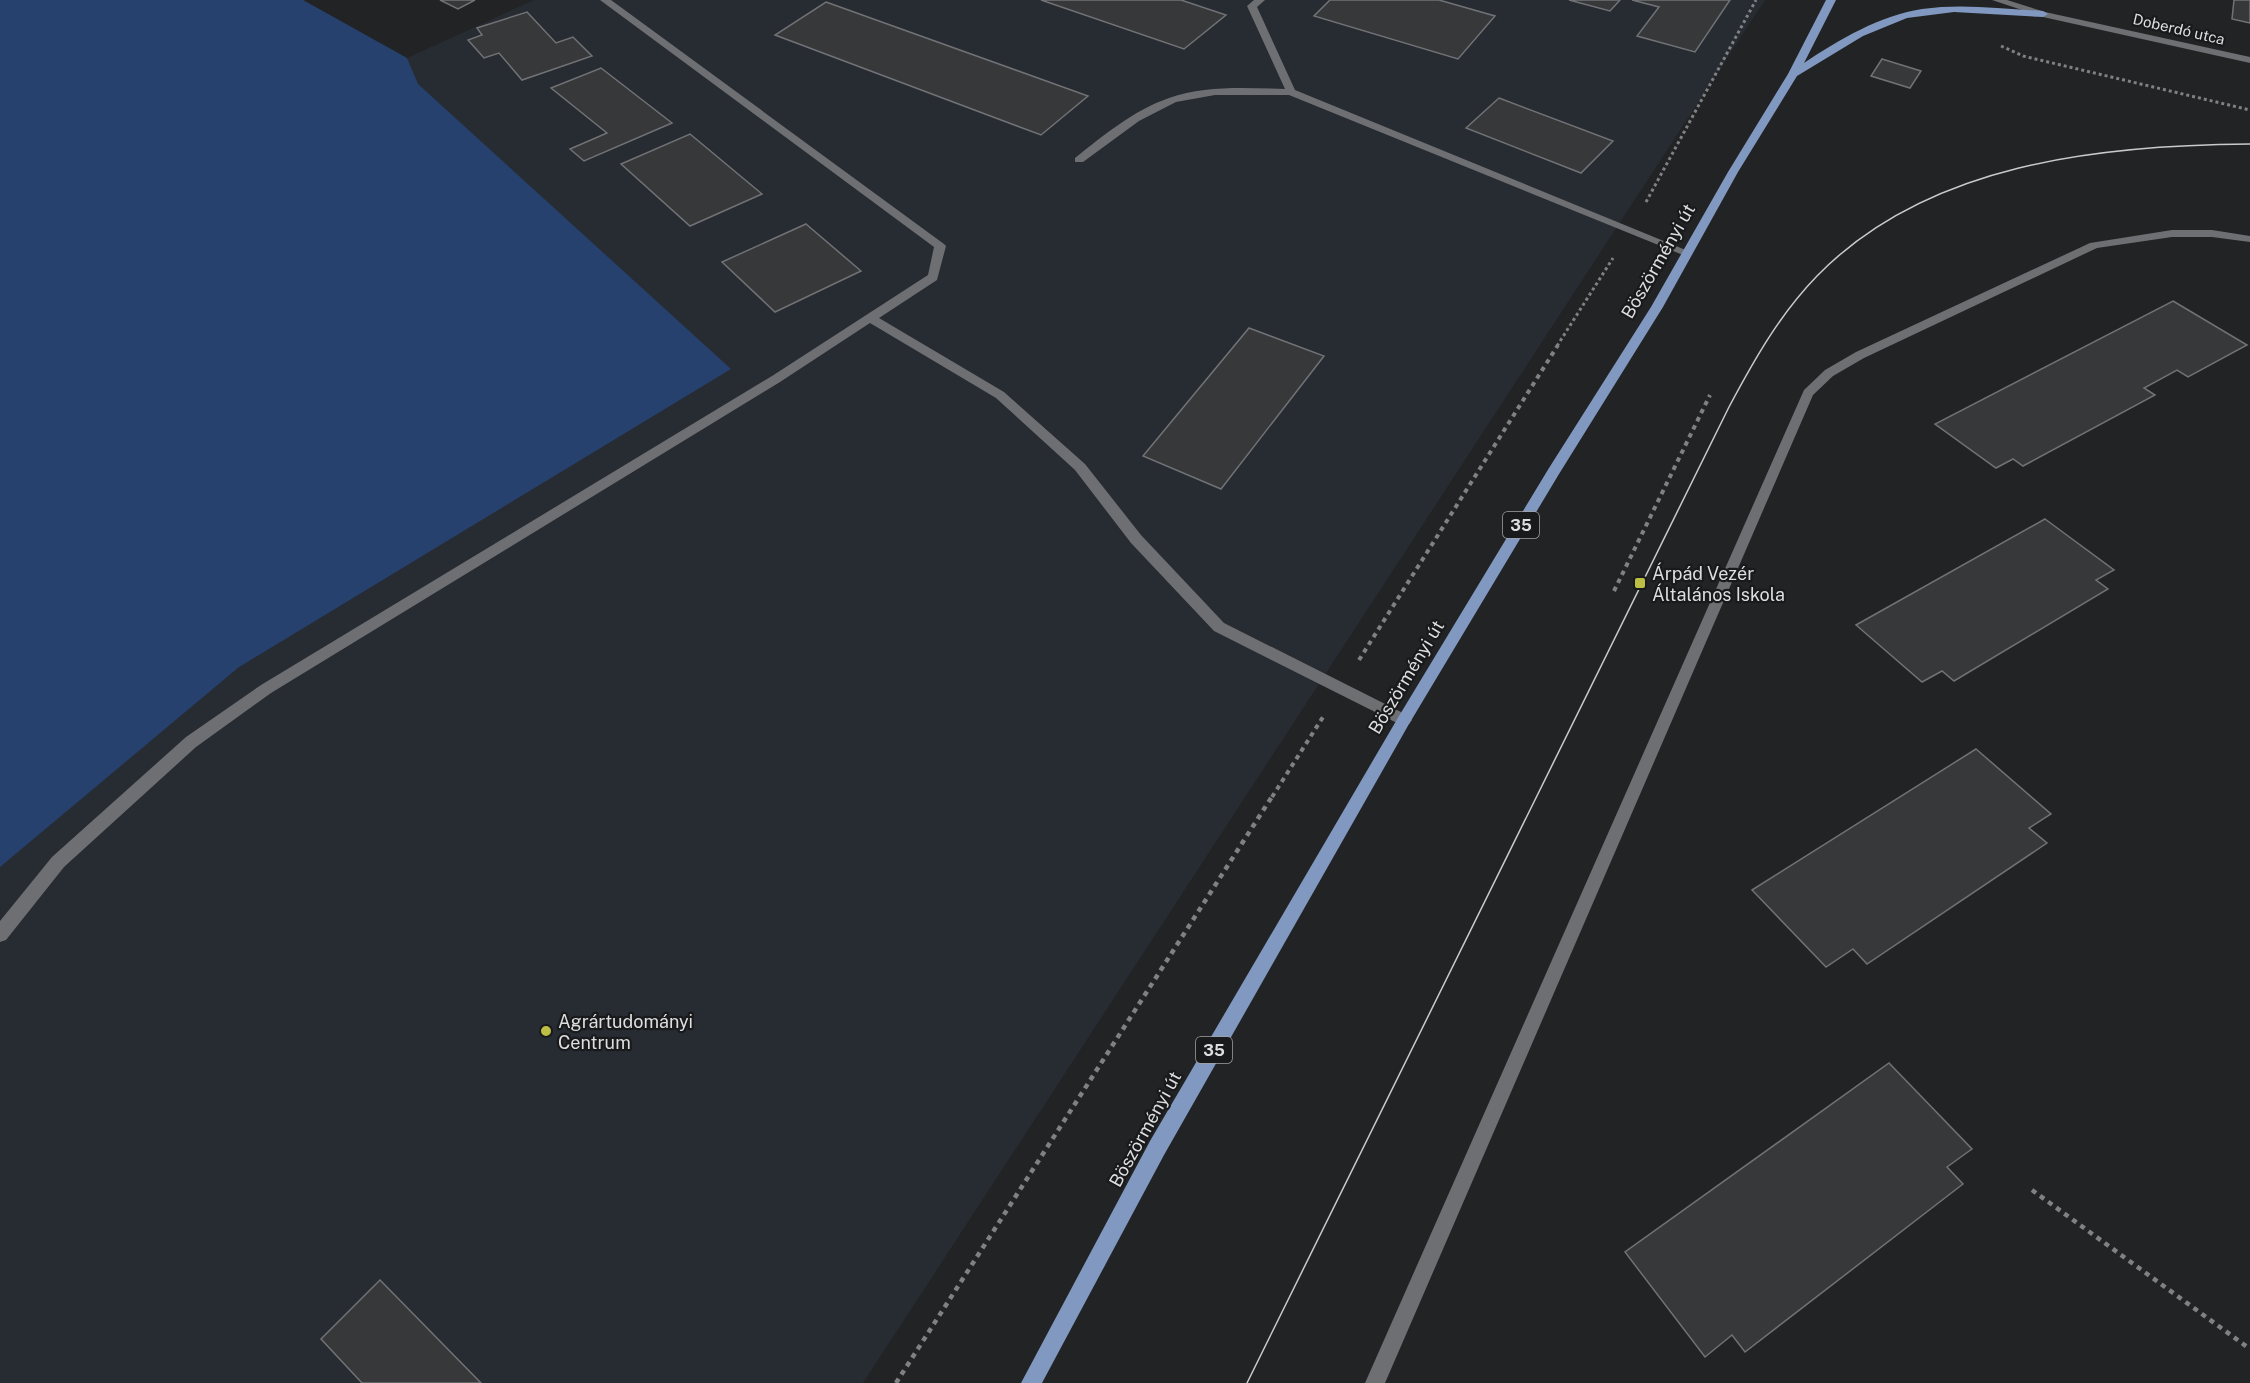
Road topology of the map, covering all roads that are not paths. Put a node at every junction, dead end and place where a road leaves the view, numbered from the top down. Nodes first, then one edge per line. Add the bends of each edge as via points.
1 (604, 0) edge
2 (1260, 0) edge
3 (1831, 0) edge
4 (1997, 0) edge
5 (2043, 14) junction
6 (2250, 60) edge
7 (1793, 74) junction
8 (1291, 93) junction
9 (1079, 160) dead end
10 (2246, 238) edge
11 (1687, 253) junction
12 (870, 318) junction
13 (1404, 720) junction
14 (0, 934) edge
15 (1031, 1383) edge
16 (1375, 1383) edge

1 - 12 street via 940,246 933,277
2 - 8 street via 1252,6
3 - 7 main road, Böszörményi út / 35
4 - 5 street, Doberdó utca
5 - 6 street, Doberdó utca
5 - 7 main road via 1983,11 1905,16 1845,40
7 - 11 main road, Böszörményi út / 35
8 - 9 street via 1237,89 1174,100 1118,129
8 - 11 street
10 - 16 street via 2165,235 2128,237 2094,245 1860,355 1829,373 1808,393
11 - 13 main road, Böszörményi út / 35
12 - 13 street via 1000,395 1080,467 1136,539 1219,627
12 - 14 street via 266,689 191,742 58,862
13 - 15 main road, Böszörményi út / 35 via 1157,1148

